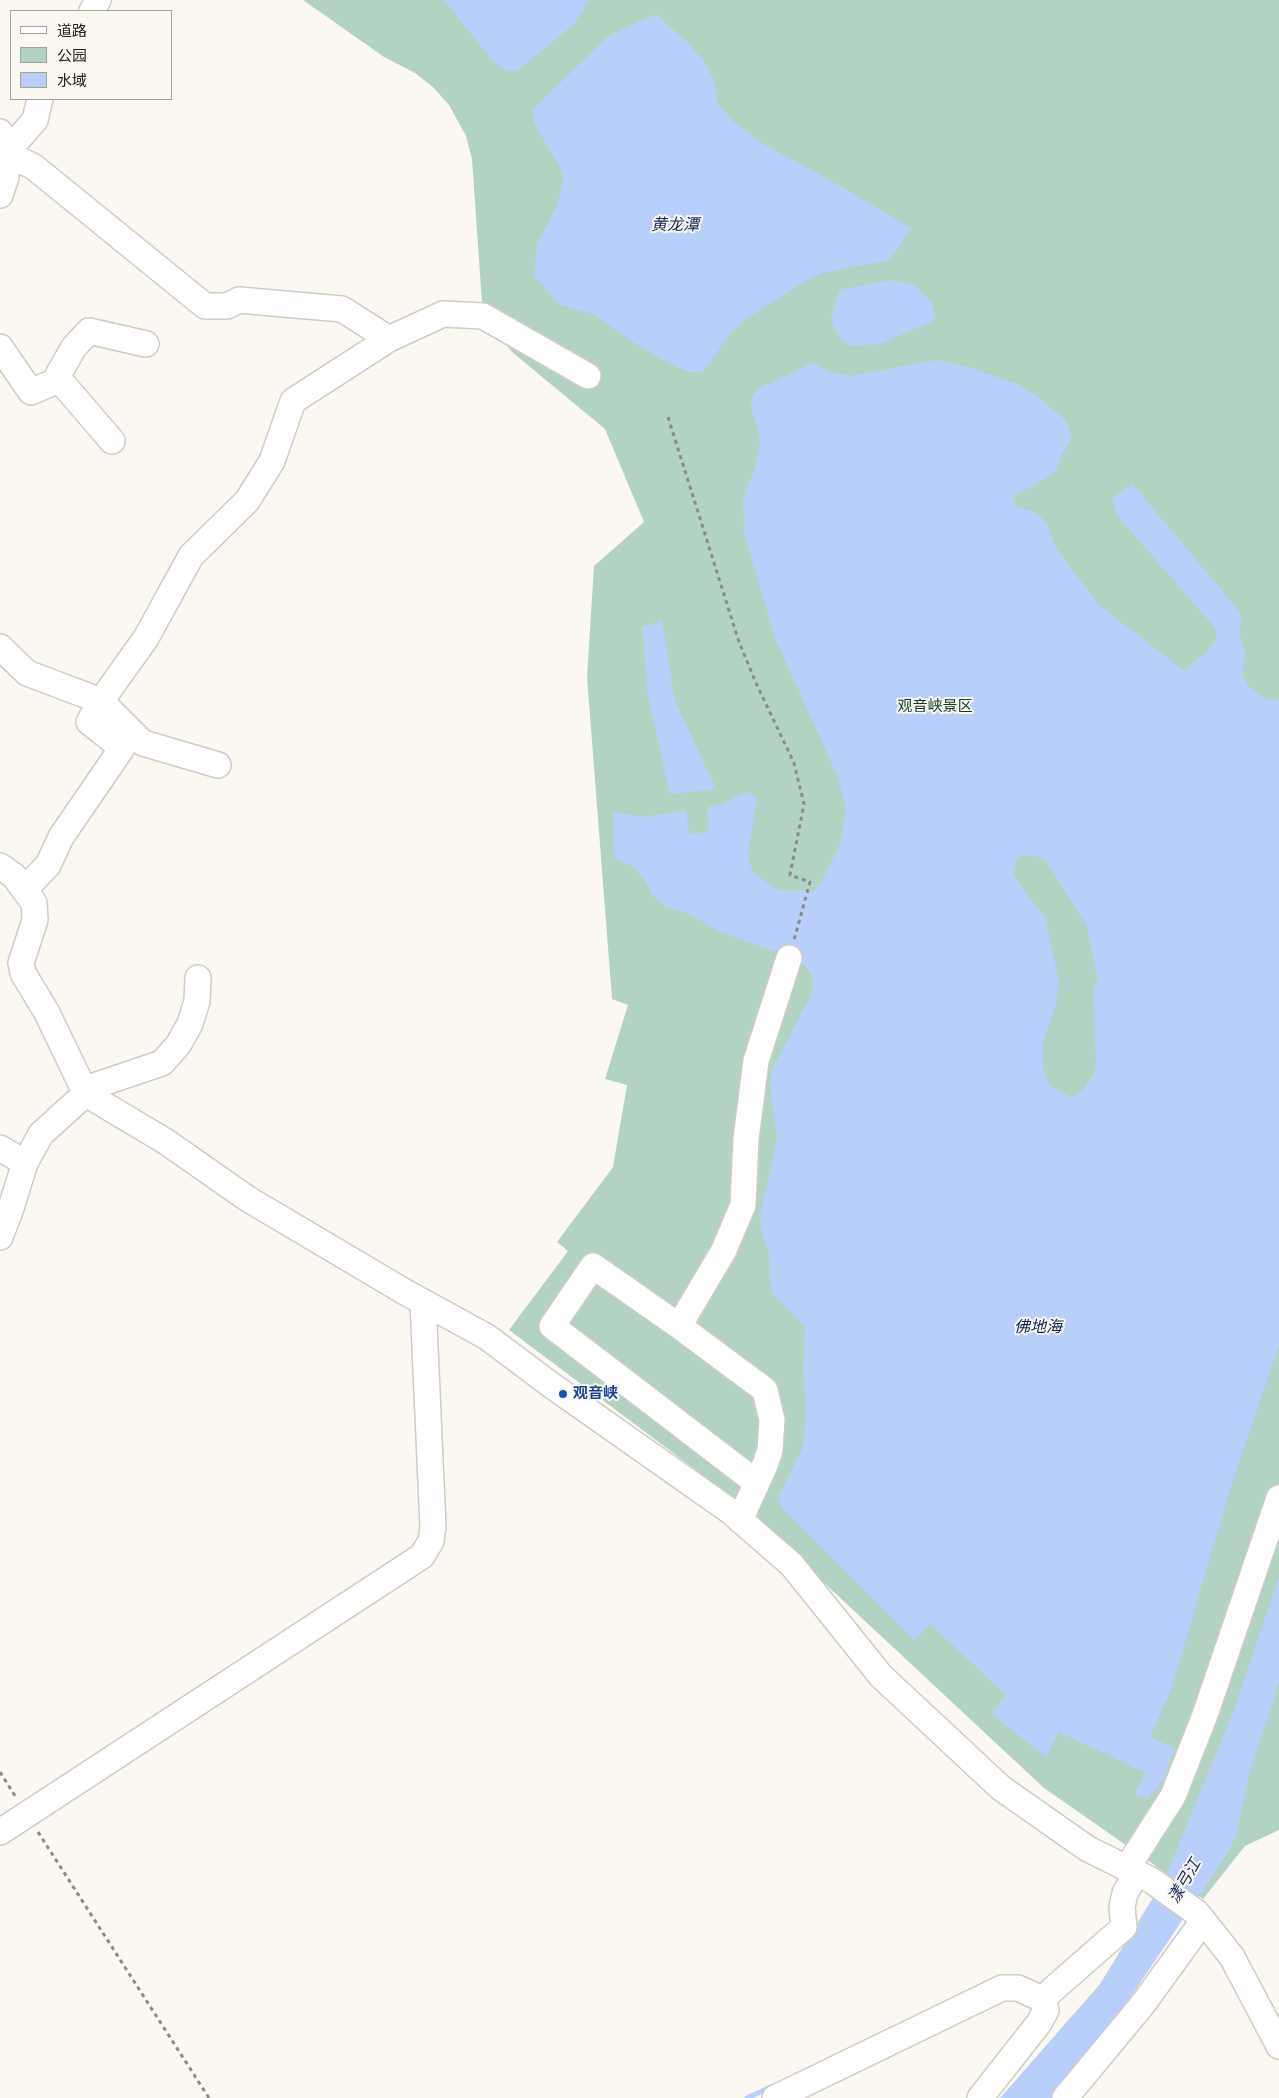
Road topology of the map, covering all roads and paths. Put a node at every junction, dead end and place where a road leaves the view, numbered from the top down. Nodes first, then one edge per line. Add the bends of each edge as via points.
1 (40, 100) edge
2 (3, 142) edge
3 (0, 195) edge
4 (389, 339) junction
5 (146, 344) dead end
6 (0, 347) edge
7 (588, 376) dead end
8 (57, 377) junction
9 (668, 417) dead end
10 (112, 441) dead end
11 (0, 648) edge
12 (101, 701) junction
13 (218, 765) dead end
14 (0, 866) edge
15 (25, 889) junction
16 (789, 958) joint
17 (198, 978) dead end
18 (86, 1094) junction
19 (0, 1148) edge
20 (25, 1163) junction
21 (0, 1237) edge
22 (423, 1302) junction
23 (679, 1326) junction
24 (756, 1483) junction
25 (1279, 1498) edge
26 (740, 1520) junction
27 (0, 1772) edge
28 (27, 1815) junction
29 (0, 1832) edge
30 (1138, 1874) junction
31 (1200, 1917) junction
32 (1042, 1999) junction
33 (1279, 2046) edge
34 (209, 2098) edge
35 (774, 2098) edge
36 (980, 2098) edge
37 (1065, 2098) edge

1 - 2 street via 35,120
2 - 3 street via 6,176
2 - 4 street via 205,306 227,306 239,300 342,308
4 - 7 street via 443,314 483,316
4 - 12 street via 293,401 272,461 247,501 191,556 146,638
5 - 8 street via 89,331 74,347
6 - 8 street via 31,392 54,382
8 - 10 street
9 - 16 path via 738,642 794,763 804,804 790,875 810,882
11 - 12 street via 27,673
12 - 13 street via 143,743
12 - 15 street via 89,722 122,748 61,837 48,865
14 - 15 street
15 - 18 street via 34,902 35,920 21,963 23,973 47,1013
16 - 23 street via 756,1060 746,1139 743,1205 724,1250
17 - 18 street via 197,1001 190,1024 162,1063 94,1086
18 - 20 street via 41,1134
18 - 22 street via 165,1141 248,1199
19 - 20 street
20 - 21 street
22 - 26 street via 487,1337
22 - 28 street via 433,1527 431,1541 425,1551
23 - 24 street via 766,1390 772,1435 765,1465
23 - 24 street via 593,1266 552,1326
24 - 26 street
25 - 30 street via 1205,1715
26 - 30 street via 792,1565 881,1676 1001,1788 1088,1849
27 - 28 path
28 - 29 street
28 - 34 path
30 - 31 street
30 - 32 street via 1125,1893 1122,1907 1124,1927
31 - 33 street via 1232,1957
31 - 37 street via 1143,2004
32 - 35 street via 1018,1988 1002,1988
32 - 36 street via 1046,2010 1039,2023

